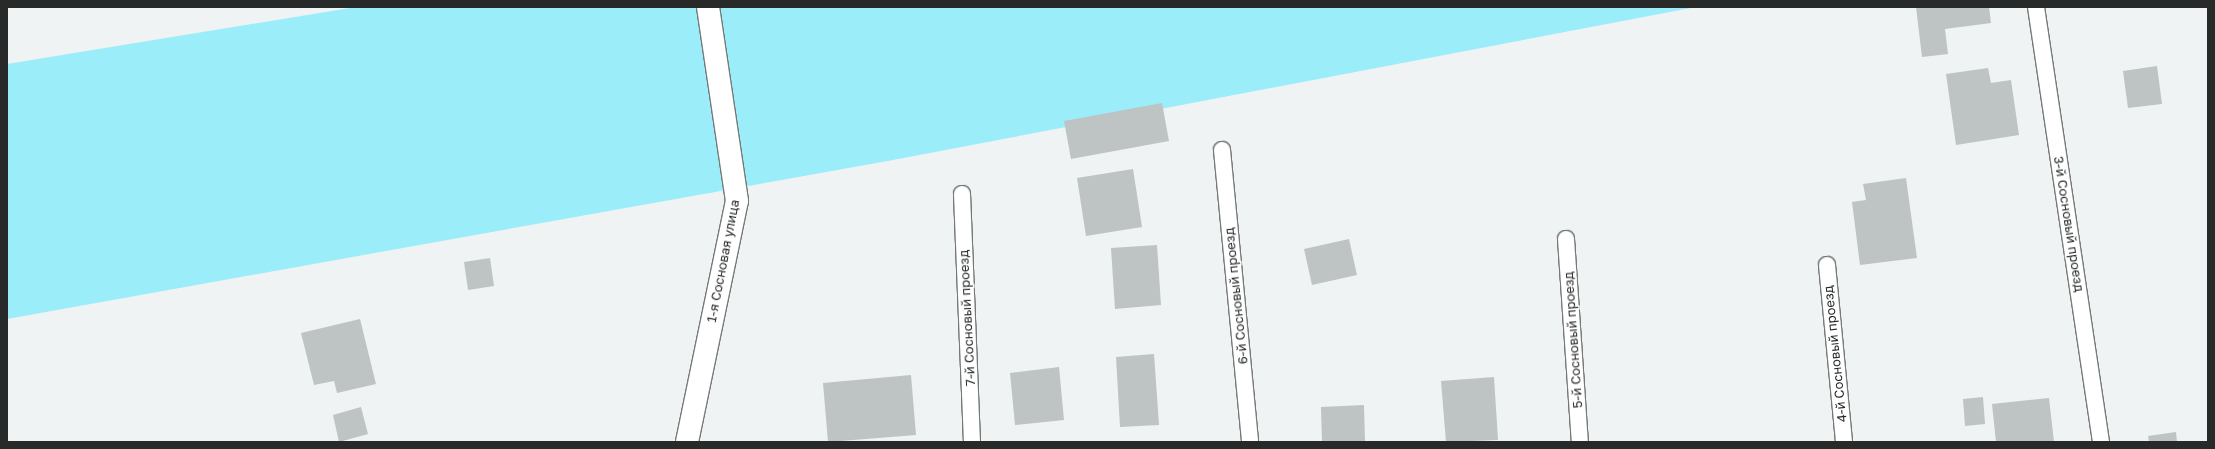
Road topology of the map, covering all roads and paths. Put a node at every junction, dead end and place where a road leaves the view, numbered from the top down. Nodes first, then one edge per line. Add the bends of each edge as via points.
1 (708, 7) edge
2 (2036, 7) edge
3 (1222, 150) dead end
4 (962, 194) dead end
5 (1566, 239) dead end
6 (1827, 265) dead end
7 (687, 442) edge
8 (972, 442) edge
9 (1250, 442) edge
10 (1580, 442) edge
11 (1844, 442) edge
12 (2102, 442) edge

1 - 7 street, 1-я Сосновая улица via 736,201
2 - 12 lane, 3-й Сосновый проезд
3 - 9 lane, 6-й Сосновый проезд
4 - 8 lane, 7-й Сосновый проезд
5 - 10 lane, 5-й Сосновый проезд
6 - 11 lane, 4-й Сосновый проезд

